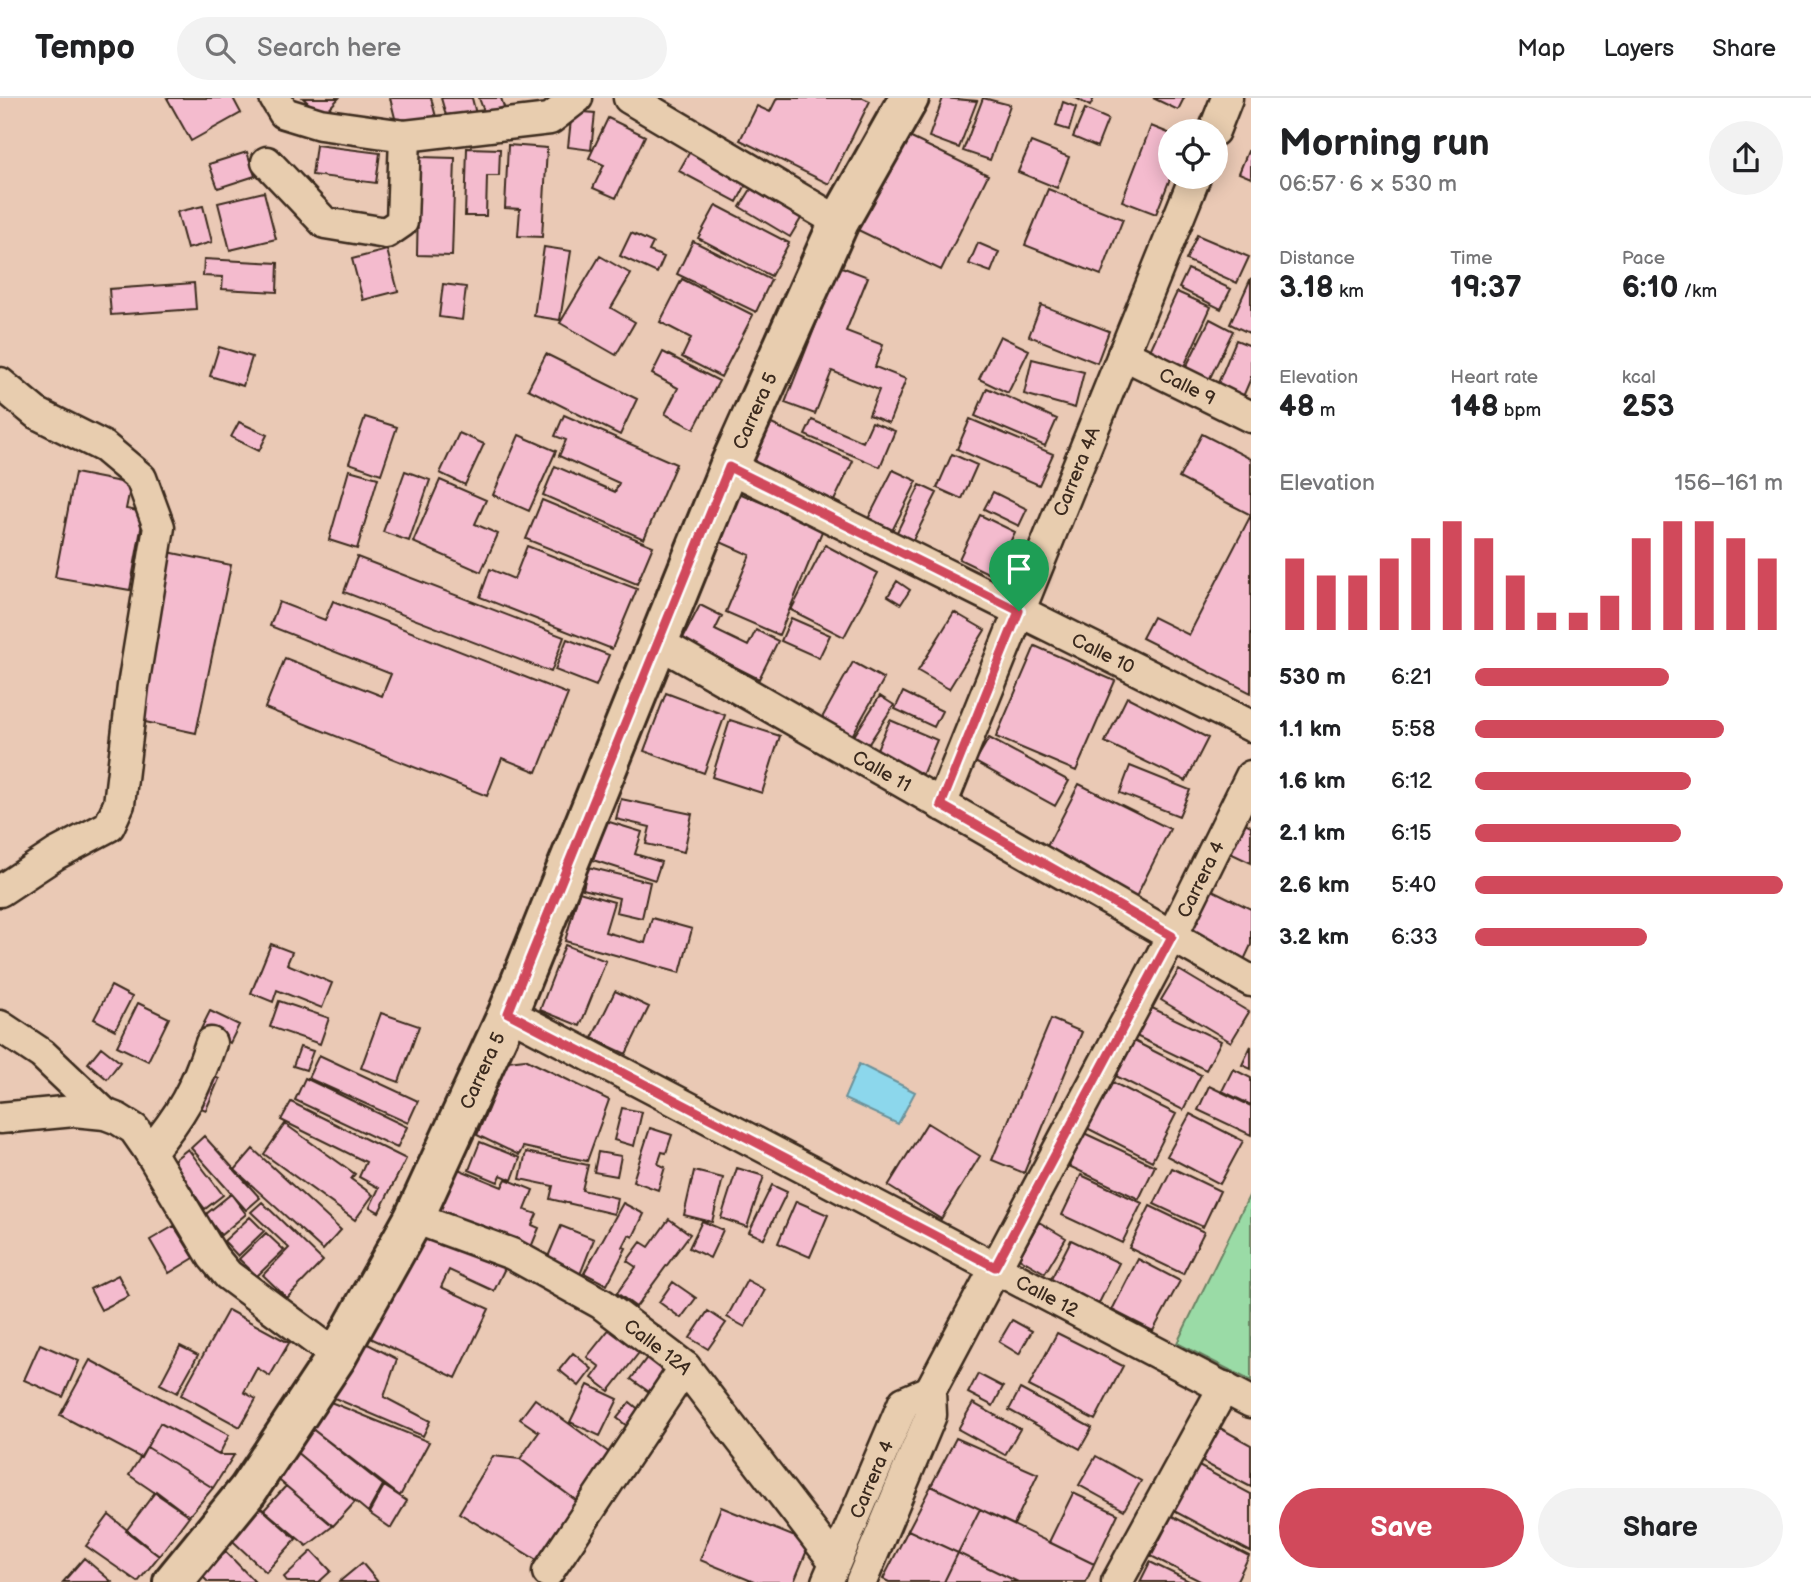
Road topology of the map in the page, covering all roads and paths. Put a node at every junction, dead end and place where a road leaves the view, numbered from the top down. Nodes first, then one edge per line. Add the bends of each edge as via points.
1 (275, 98) edge
2 (577, 98) edge
3 (629, 98) edge
4 (909, 98) edge
5 (1227, 98) edge
6 (1219, 119) edge
7 (405, 136) junction
8 (267, 162) dead end
9 (1190, 189) edge
10 (839, 222) junction
11 (1124, 354) junction
12 (0, 383) edge
13 (1251, 417) edge
14 (729, 467) junction
15 (1019, 611) junction
16 (659, 643) junction
17 (1251, 726) edge
18 (1251, 776) edge
19 (941, 805) junction
20 (0, 891) edge
21 (1172, 936) junction
22 (1251, 981) edge
23 (508, 1013) junction
24 (0, 1026) edge
25 (211, 1043) dead end
26 (105, 1114) junction
27 (0, 1118) edge
28 (150, 1152) junction
29 (414, 1218) junction
30 (995, 1267) junction
31 (337, 1356) junction
32 (685, 1367) junction
33 (1224, 1387) junction
34 (930, 1391) junction
35 (1251, 1402) edge
36 (548, 1572) dead end
37 (831, 1572) edge
38 (173, 1582) edge
39 (861, 1582) edge
40 (1117, 1582) edge

1 - 7 street via 284,113 320,124
2 - 7 street via 550,119
3 - 10 street
4 - 10 main road, Carrera 5
5 - 6 street
7 - 8 street via 402,222 386,233 325,223
9 - 11 street, Carrera 4A
10 - 14 main road, Carrera 5
11 - 13 street, Calle 9
11 - 15 street, Carrera 4A
12 - 20 street via 36,413 104,447 141,478 159,527 119,804 109,826
14 - 15 street, Calle 10
14 - 16 main road, Carrera 5
15 - 17 street, Calle 10
15 - 19 street, Carrera 4A
16 - 19 street, Calle 11
16 - 23 main road, Carrera 5
18 - 21 street, Carrera 4
19 - 21 street, Calle 11
21 - 22 street, Calle 11
21 - 30 street, Carrera 4
23 - 29 main road, Carrera 5
23 - 30 street, Calle 12
24 - 26 street via 42,1054
25 - 28 street via 180,1117
26 - 27 street via 74,1111
26 - 28 street via 134,1129
28 - 31 street via 213,1257 229,1275
29 - 31 main road, Carrera 5
29 - 32 street, Calle 12A via 512,1254 602,1304
30 - 33 street, Calle 12
30 - 34 street, Carrera 4
31 - 38 main road, Carrera 5 via 248,1490
32 - 36 street
32 - 37 street, Calle 12A
33 - 35 street, Calle 12
33 - 40 street
34 - 37 street, Carrera 4 via 904,1402
34 - 39 street, Carrera 4 via 931,1415

